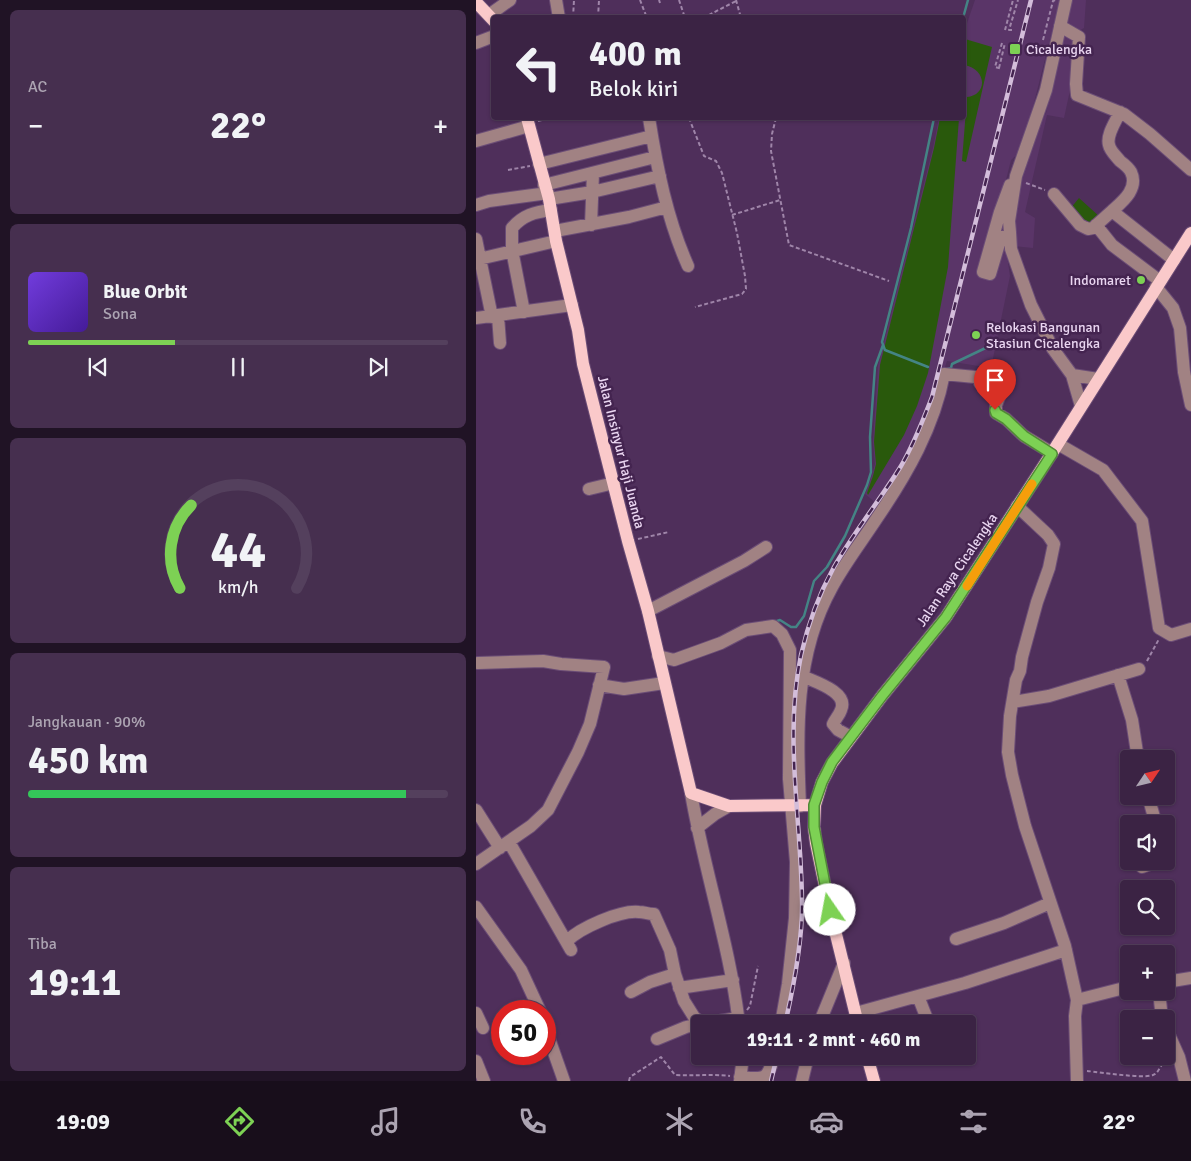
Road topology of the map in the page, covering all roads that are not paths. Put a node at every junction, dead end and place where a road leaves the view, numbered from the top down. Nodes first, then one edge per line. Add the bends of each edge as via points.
1 (510, 0) edge
2 (556, 0) edge
3 (1062, 0) edge
4 (476, 2) edge
5 (494, 15) edge
6 (558, 15) edge
7 (491, 18) edge
8 (1060, 26) junction
9 (491, 37) edge
10 (476, 43) edge
11 (1120, 112) junction
12 (648, 120) edge
13 (528, 122) edge
14 (652, 136) junction
15 (476, 141) edge
16 (655, 157) junction
17 (539, 164) junction
18 (1191, 170) edge
19 (593, 173) junction
20 (660, 176) junction
21 (1019, 181) junction
22 (592, 192) junction
23 (1054, 194) road end
24 (548, 197) junction
25 (476, 205) edge
26 (668, 208) junction
27 (1112, 211) junction
28 (590, 225) junction
29 (1096, 226) junction
30 (1191, 233) edge
31 (1010, 235) junction
32 (556, 236) junction
33 (476, 239) edge
34 (512, 250) junction
35 (479, 259) junction
36 (1174, 260) junction
37 (688, 266) dead end
38 (1158, 284) junction
39 (572, 305) junction
40 (524, 312) junction
41 (495, 316) junction
42 (476, 318) edge
43 (500, 343) dead end
44 (1072, 376) junction
45 (1188, 378) edge
46 (1098, 379) junction
47 (1191, 405) edge
48 (1081, 406) junction
49 (1055, 448) junction
50 (614, 483) junction
51 (589, 489) dead end
52 (1017, 506) junction
53 (766, 547) dead end
54 (648, 611) junction
55 (1191, 629) edge
56 (658, 656) junction
57 (478, 663) dead end
58 (1139, 669) road end
59 (1118, 675) junction
60 (802, 676) junction
61 (664, 682) junction
62 (599, 685) junction
63 (1013, 702) junction
64 (851, 737) junction
65 (1137, 750) edge
66 (691, 793) junction
67 (814, 805) junction
68 (729, 806) junction
69 (796, 806) junction
70 (476, 810) edge
71 (697, 828) junction
72 (504, 845) junction
73 (476, 864) edge
74 (1050, 903) junction
75 (476, 907) edge
76 (956, 939) dead end
77 (1066, 950) junction
78 (844, 963) junction
79 (674, 974) junction
80 (1191, 978) edge
81 (733, 980) junction
82 (1175, 981) edge
83 (679, 988) junction
84 (1120, 989) edge
85 (631, 992) dead end
86 (918, 996) junction
87 (535, 1000) edge
88 (1077, 1000) junction
89 (476, 1013) edge
90 (693, 1015) edge
91 (738, 1015) edge
92 (783, 1015) edge
93 (823, 1015) edge
94 (856, 1015) edge
95 (865, 1015) edge
96 (925, 1015) edge
97 (691, 1026) edge
98 (483, 1028) dead end
99 (657, 1039) dead end
100 (1175, 1048) edge
101 (556, 1058) edge
102 (476, 1061) edge
103 (741, 1065) edge
104 (771, 1065) edge
105 (806, 1065) edge
106 (870, 1065) edge
107 (1077, 1075) edge
108 (740, 1079) edge
109 (484, 1081) edge
110 (564, 1081) edge
111 (802, 1081) edge
112 (874, 1081) edge
113 (1185, 1081) edge

1 - 5 street
2 - 6 street
3 - 8 street
4 - 7 main road
8 - 11 street via 1079,37 1077,95
8 - 21 street via 1046,90
9 - 10 street
11 - 18 street
11 - 27 street via 1109,146 1131,171 1133,178 1127,197
12 - 14 street
13 - 15 street via 506,134
13 - 17 main road, Jalan Insinyur Haji Juanda
14 - 16 street
14 - 17 street
16 - 19 street
16 - 20 street
17 - 24 main road, Jalan Insinyur Haji Juanda
19 - 22 street
19 - 24 street
20 - 22 street
20 - 26 street
21 - 31 street
21 - 31 street via 1011,184 1007,191 983,272 990,274 1001,237
22 - 24 street
22 - 28 street
23 - 29 street via 1080,225 1088,229
24 - 25 street via 497,200
24 - 32 main road, Jalan Insinyur Haji Juanda
24 - 34 street via 515,225
26 - 28 street
26 - 37 street via 677,242
27 - 29 street
27 - 36 street
28 - 32 street
29 - 38 street
30 - 36 main road, Jalan Raya Cicalengka
31 - 44 street via 1011,249 1031,305 1053,349
32 - 34 street
32 - 39 main road, Jalan Insinyur Haji Juanda
33 - 35 street
34 - 35 street
34 - 40 street
35 - 41 street
36 - 38 main road, Jalan Raya Cicalengka
38 - 45 street via 1173,308 1180,328
38 - 46 main road, Jalan Raya Cicalengka
39 - 40 street
39 - 50 main road, Jalan Insinyur Haji Juanda via 583,364
40 - 41 street
41 - 42 street
41 - 43 street
44 - 46 street
44 - 48 street
45 - 47 street
46 - 48 main road, Jalan Raya Cicalengka
48 - 49 main road, Jalan Raya Cicalengka
49 - 52 main road, Jalan Raya Cicalengka
49 - 55 street via 1103,470 1142,520 1159,628 1171,635
49 - 60 street via 1024,436 996,413 999,389 980,383 979,378 944,374 937,407 917,452 831,588 820,612
50 - 51 street
50 - 54 main road, Jalan Insinyur Haji Juanda
52 - 63 street via 1054,544 1016,680
52 - 64 main road, Jalan Raya Cicalengka via 946,617
53 - 54 street
54 - 56 main road, Jalan Insinyur Haji Juanda
56 - 61 main road, Jalan Insinyur Haji Juanda
56 - 69 street via 674,660 755,629 773,626 782,634 790,650 790,779
57 - 62 street via 543,661 604,667
58 - 59 street
59 - 63 street via 1049,696
59 - 65 street via 1132,720
60 - 64 street via 838,694 842,709 833,724
60 - 69 street
61 - 62 street via 624,689
61 - 66 main road, Jalan Insinyur Haji Juanda
62 - 72 street via 590,724 548,810
63 - 74 street via 1008,734 1012,775
64 - 67 main road, Jalan Raya Cicalengka via 832,762
66 - 68 main road
66 - 71 street
67 - 69 main road
67 - 78 main road, Jalan Raya Cicalengka via 816,843
68 - 69 main road
68 - 71 street
69 - 92 street via 795,918
70 - 72 street
71 - 81 street
72 - 73 street
72 - 79 street via 569,945 583,929 624,914 654,914 670,950
74 - 76 street
74 - 77 street
75 - 87 street via 521,970
77 - 86 street
77 - 88 street
78 - 93 street
78 - 94 main road, Jalan Raya Cicalengka
79 - 83 street
79 - 85 street
80 - 82 street
81 - 83 street
81 - 91 street
83 - 90 street
84 - 88 street
86 - 95 street
86 - 96 street
88 - 107 street
89 - 98 street
97 - 99 street
100 - 113 street
101 - 110 street
102 - 109 street
103 - 108 street
104 - 108 street via 769,1073 762,1078
105 - 111 street
106 - 112 main road

